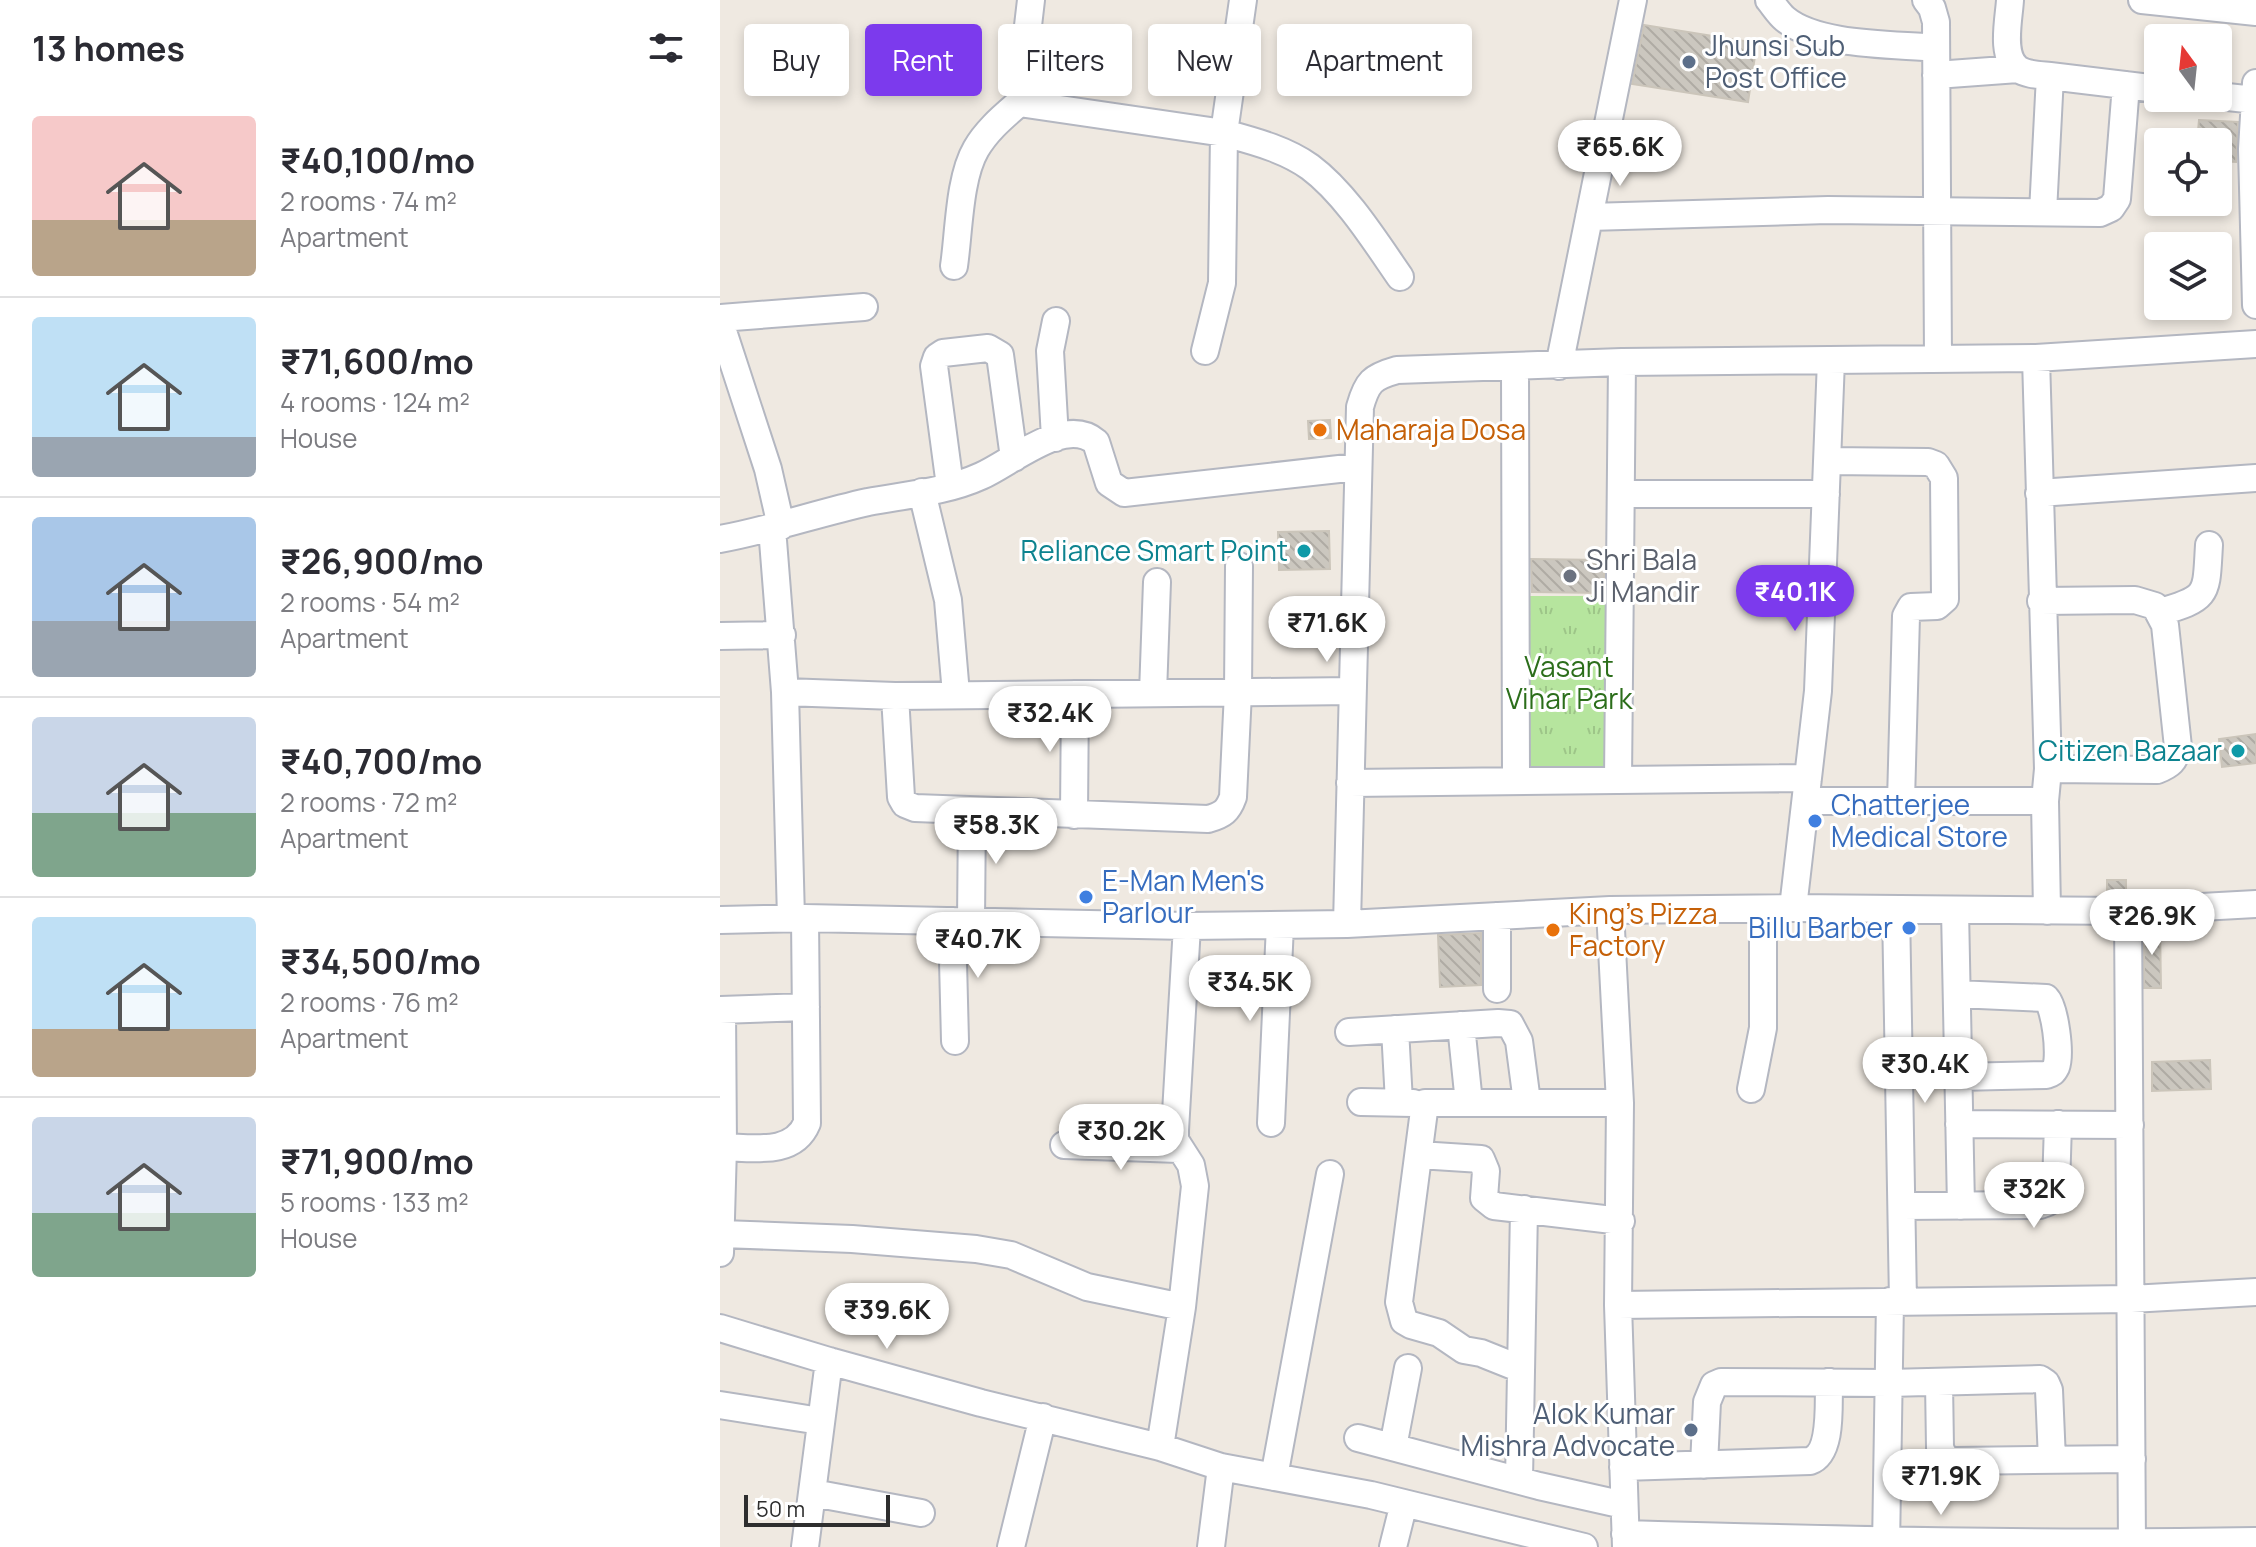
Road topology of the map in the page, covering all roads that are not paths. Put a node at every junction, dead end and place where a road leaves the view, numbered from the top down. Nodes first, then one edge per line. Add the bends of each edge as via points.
1 (1031, 0) edge
2 (1243, 0) edge
3 (1633, 0) edge
4 (1769, 0) edge
5 (1926, 0) edge
6 (2010, 0) edge
7 (2142, 0) edge
8 (2256, 12) edge
9 (1936, 48) junction
10 (2018, 69) junction
11 (1936, 75) junction
12 (2050, 76) junction
13 (2126, 85) junction
14 (2144, 87) edge
15 (2255, 94) edge
16 (2232, 95) edge
17 (1019, 103) junction
18 (1224, 133) junction
19 (1937, 211) junction
20 (2043, 212) junction
21 (1589, 217) junction
22 (954, 266) dead end
23 (1400, 277) dead end
24 (2256, 305) edge
25 (864, 307) dead end
26 (720, 320) edge
27 (1056, 321) dead end
28 (2256, 344) edge
29 (1205, 351) dead end
30 (2036, 358) junction
31 (1938, 359) junction
32 (1831, 360) junction
33 (1622, 362) junction
34 (1559, 366) junction
35 (1515, 367) junction
36 (1055, 438) junction
37 (1014, 458) junction
38 (1827, 461) junction
39 (1357, 467) junction
40 (2256, 478) edge
41 (950, 486) junction
42 (922, 492) junction
43 (2039, 493) junction
44 (1621, 494) junction
45 (1826, 494) junction
46 (776, 527) junction
47 (720, 539) edge
48 (2209, 545) dead end
49 (1239, 566) dead end
50 (1157, 582) dead end
51 (2041, 601) junction
52 (2160, 612) junction
53 (782, 635) junction
54 (720, 636) edge
55 (1352, 691) junction
56 (785, 692) junction
57 (1238, 692) junction
58 (1153, 693) junction
59 (956, 694) junction
60 (1075, 694) junction
61 (895, 696) junction
62 (2048, 769) junction
63 (1618, 780) junction
64 (1516, 781) junction
65 (1350, 783) junction
66 (1807, 789) junction
67 (1901, 801) junction
68 (2045, 801) junction
69 (972, 811) junction
70 (1074, 815) junction
71 (2256, 904) edge
72 (1793, 908) junction
73 (1763, 909) junction
74 (1896, 909) junction
75 (1610, 910) junction
76 (1955, 910) junction
77 (2047, 911) junction
78 (2128, 911) junction
79 (1497, 916) junction
80 (798, 918) junction
81 (720, 920) edge
82 (961, 921) junction
83 (1347, 924) junction
84 (1280, 925) junction
85 (1187, 926) junction
86 (1497, 989) dead end
87 (1957, 994) junction
88 (806, 1007) junction
89 (721, 1010) edge
90 (1461, 1025) junction
91 (1395, 1029) junction
92 (1349, 1032) dead end
93 (955, 1041) dead end
94 (1958, 1077) junction
95 (1751, 1089) dead end
96 (1361, 1102) dead end
97 (1412, 1102) junction
98 (1527, 1102) junction
99 (1469, 1103) junction
100 (1620, 1103) junction
101 (1271, 1123) dead end
102 (1959, 1124) junction
103 (2058, 1124) junction
104 (2130, 1125) junction
105 (1064, 1145) dead end
106 (722, 1147) edge
107 (1179, 1149) junction
108 (1419, 1155) junction
109 (1330, 1174) dead end
110 (1902, 1206) junction
111 (1961, 1206) junction
112 (1524, 1209) junction
113 (1621, 1221) junction
114 (721, 1244) edge
115 (2256, 1292) edge
116 (2131, 1299) junction
117 (1897, 1301) junction
118 (1618, 1305) junction
119 (1182, 1307) junction
120 (720, 1328) edge
121 (829, 1361) junction
122 (1408, 1368) dead end
123 (1521, 1369) junction
124 (1829, 1382) junction
125 (1939, 1382) junction
126 (1889, 1383) junction
127 (720, 1405) edge
128 (1043, 1417) junction
129 (820, 1421) junction
130 (1358, 1438) dead end
131 (1160, 1447) junction
132 (1393, 1447) junction
133 (2132, 1459) junction
134 (2052, 1460) junction
135 (1704, 1465) junction
136 (1221, 1467) junction
137 (1623, 1467) junction
138 (1274, 1477) junction
139 (1519, 1480) junction
140 (813, 1493) junction
141 (1404, 1503) junction
142 (1624, 1505) junction
143 (921, 1513) dead end
144 (1626, 1540) edge
145 (2256, 1541) edge
146 (1556, 1543) edge
147 (1886, 1544) edge
148 (1961, 1544) edge
149 (2210, 1544) edge
150 (2057, 1545) edge
151 (2132, 1545) edge
152 (805, 1547) edge
153 (1011, 1547) edge
154 (1211, 1547) edge
155 (1393, 1547) edge
156 (1584, 1547) edge

1 - 17 street
2 - 18 street
3 - 21 street
4 - 9 street via 1794,26 1825,38
5 - 9 street via 1936,22
6 - 10 street via 2008,50
7 - 8 street
9 - 11 street
10 - 11 street
10 - 12 street
11 - 19 street
12 - 13 street
12 - 20 street
13 - 14 street
13 - 20 street via 2118,190 2111,208 2100,213
15 - 16 street
15 - 24 street
17 - 18 street
17 - 22 street via 975,150 967,171
18 - 23 street via 1273,147 1309,167 1372,236
18 - 29 street via 1222,283
19 - 20 street
19 - 21 street
19 - 31 street
21 - 34 street
25 - 26 street
26 - 46 street via 760,441
27 - 36 street via 1050,351
28 - 30 street
30 - 31 street
30 - 43 street
31 - 32 street
32 - 33 street
32 - 38 street
33 - 34 street
33 - 44 street
34 - 35 street
35 - 39 street via 1379,375 1365,387 1360,407
35 - 64 street
36 - 37 street
36 - 39 street via 1090,437 1109,483 1124,493
37 - 41 street
37 - 41 street via 1000,355 988,348 943,353 934,366
38 - 45 street
38 - 67 street via 1928,462 1944,478 1945,599 1937,606 1911,607 1906,616
39 - 55 street
40 - 43 street
41 - 42 street
42 - 46 street
42 - 59 street via 948,600
43 - 51 street
44 - 45 street
44 - 63 street
45 - 66 street via 1818,691
46 - 47 street
46 - 53 street
48 - 52 street via 2199,598
49 - 57 street
50 - 58 street
51 - 52 street via 2135,600
51 - 62 street
52 - 62 street via 2176,757 2157,770
53 - 54 street
53 - 56 street
55 - 57 street
55 - 65 street
56 - 61 street
56 - 80 street
57 - 58 street
57 - 70 street via 1233,797 1220,816
58 - 60 street
59 - 60 street
59 - 61 street
60 - 70 street
61 - 69 street via 905,804
62 - 68 street
63 - 64 street
63 - 66 street
64 - 65 street
65 - 83 street
66 - 67 street
66 - 72 street
67 - 68 street
68 - 77 street
69 - 70 street
69 - 82 street
71 - 78 street
72 - 73 street
72 - 74 street
73 - 75 street
73 - 95 street via 1763,1028
74 - 76 street
74 - 110 street
75 - 79 street
75 - 100 street
76 - 77 street
76 - 87 street
77 - 78 street
78 - 104 street
79 - 83 street
79 - 86 street
80 - 81 street
80 - 82 street
80 - 88 street
82 - 85 street
82 - 93 street
83 - 84 street
84 - 85 street
84 - 101 street
85 - 107 street via 1175,1130
87 - 94 street
87 - 94 street via 2046,998 2053,1010 2057,1054 2057,1066 2046,1075
88 - 89 street
88 - 106 street via 803,1134 779,1148
89 - 106 street
90 - 91 street
90 - 98 street via 1510,1024 1519,1041
90 - 99 street
91 - 92 street
91 - 97 street
94 - 102 street
96 - 97 street
97 - 99 street
97 - 108 street
98 - 99 street
98 - 100 street
100 - 113 street
102 - 103 street
102 - 111 street
103 - 104 street
103 - 111 street via 2056,1187 2048,1202
104 - 116 street
105 - 107 street
106 - 114 street
107 - 119 street via 1191,1165 1195,1186
108 - 112 street via 1481,1159 1486,1202
108 - 123 street via 1399,1302 1404,1321 1439,1333 1464,1350
109 - 138 street
110 - 111 street
110 - 117 street
112 - 113 street
112 - 123 street
113 - 118 street
114 - 119 street via 852,1239 976,1249 1011,1255 1087,1287
115 - 116 street
116 - 117 street
116 - 133 street
117 - 118 street
117 - 126 street
118 - 137 street
119 - 131 street
120 - 121 street
121 - 128 street
121 - 129 street
122 - 132 street
123 - 139 street
124 - 126 street
124 - 135 street via 1826,1440 1818,1458
124 - 135 street via 1714,1385 1707,1402
125 - 126 street
125 - 134 street via 1940,1448 1945,1459
125 - 134 street via 2046,1383
126 - 147 street
127 - 129 street
128 - 131 street
128 - 153 street
129 - 140 street
130 - 132 street
131 - 136 street
132 - 139 street
133 - 134 street
133 - 151 street
135 - 137 street
136 - 138 street
136 - 154 street
137 - 142 street
138 - 141 street
139 - 142 street
140 - 143 street
140 - 152 street
141 - 146 street
141 - 155 street
142 - 144 street
144 - 147 street
145 - 149 street
146 - 156 street
147 - 148 street
148 - 150 street
149 - 151 street
150 - 151 street

